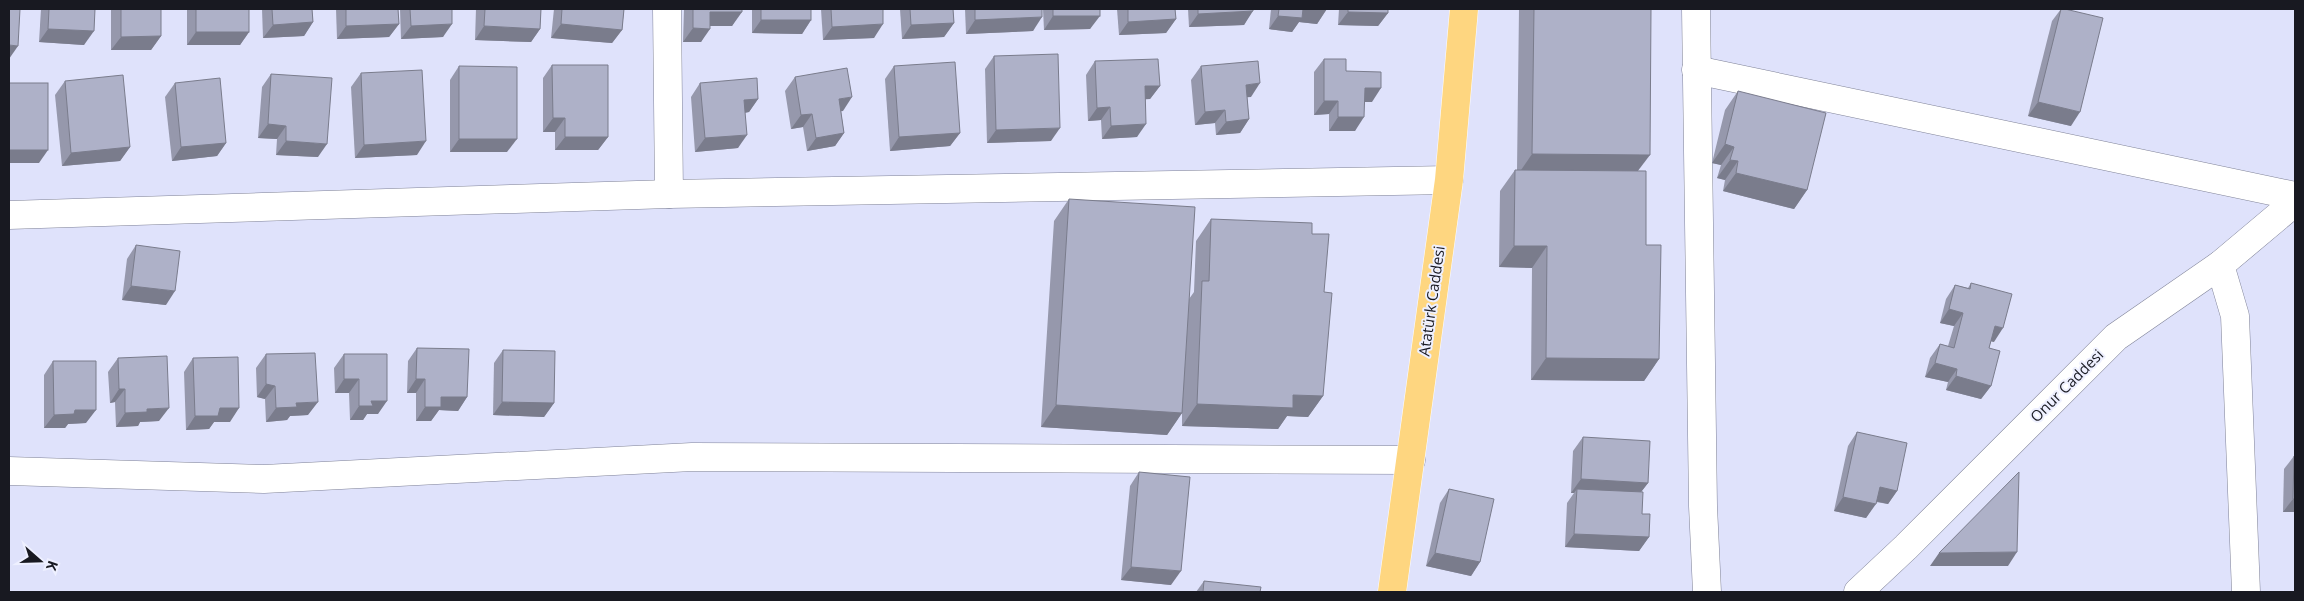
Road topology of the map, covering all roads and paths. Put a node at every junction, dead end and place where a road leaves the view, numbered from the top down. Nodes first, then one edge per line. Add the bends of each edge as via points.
1 (667, 9) edge
2 (1464, 9) edge
3 (1696, 9) edge
4 (1696, 70) junction
5 (1449, 180) junction
6 (669, 194) junction
7 (2295, 196) edge
8 (2295, 202) edge
9 (9, 215) edge
10 (2220, 265) junction
11 (1411, 460) junction
12 (9, 470) edge
13 (1392, 592) edge
14 (1707, 592) edge
15 (1858, 592) edge
16 (2246, 592) edge

1 - 6 street
2 - 5 main road, Atatürk Caddesi
3 - 4 street
4 - 7 street
4 - 14 street
5 - 6 street
5 - 11 main road, Atatürk Caddesi
6 - 9 street
8 - 10 street, Onur Caddesi
10 - 15 street, Onur Caddesi via 2116,338
10 - 16 street via 2235,316
11 - 12 street via 692,457 264,479
11 - 13 main road, Atatürk Caddesi

